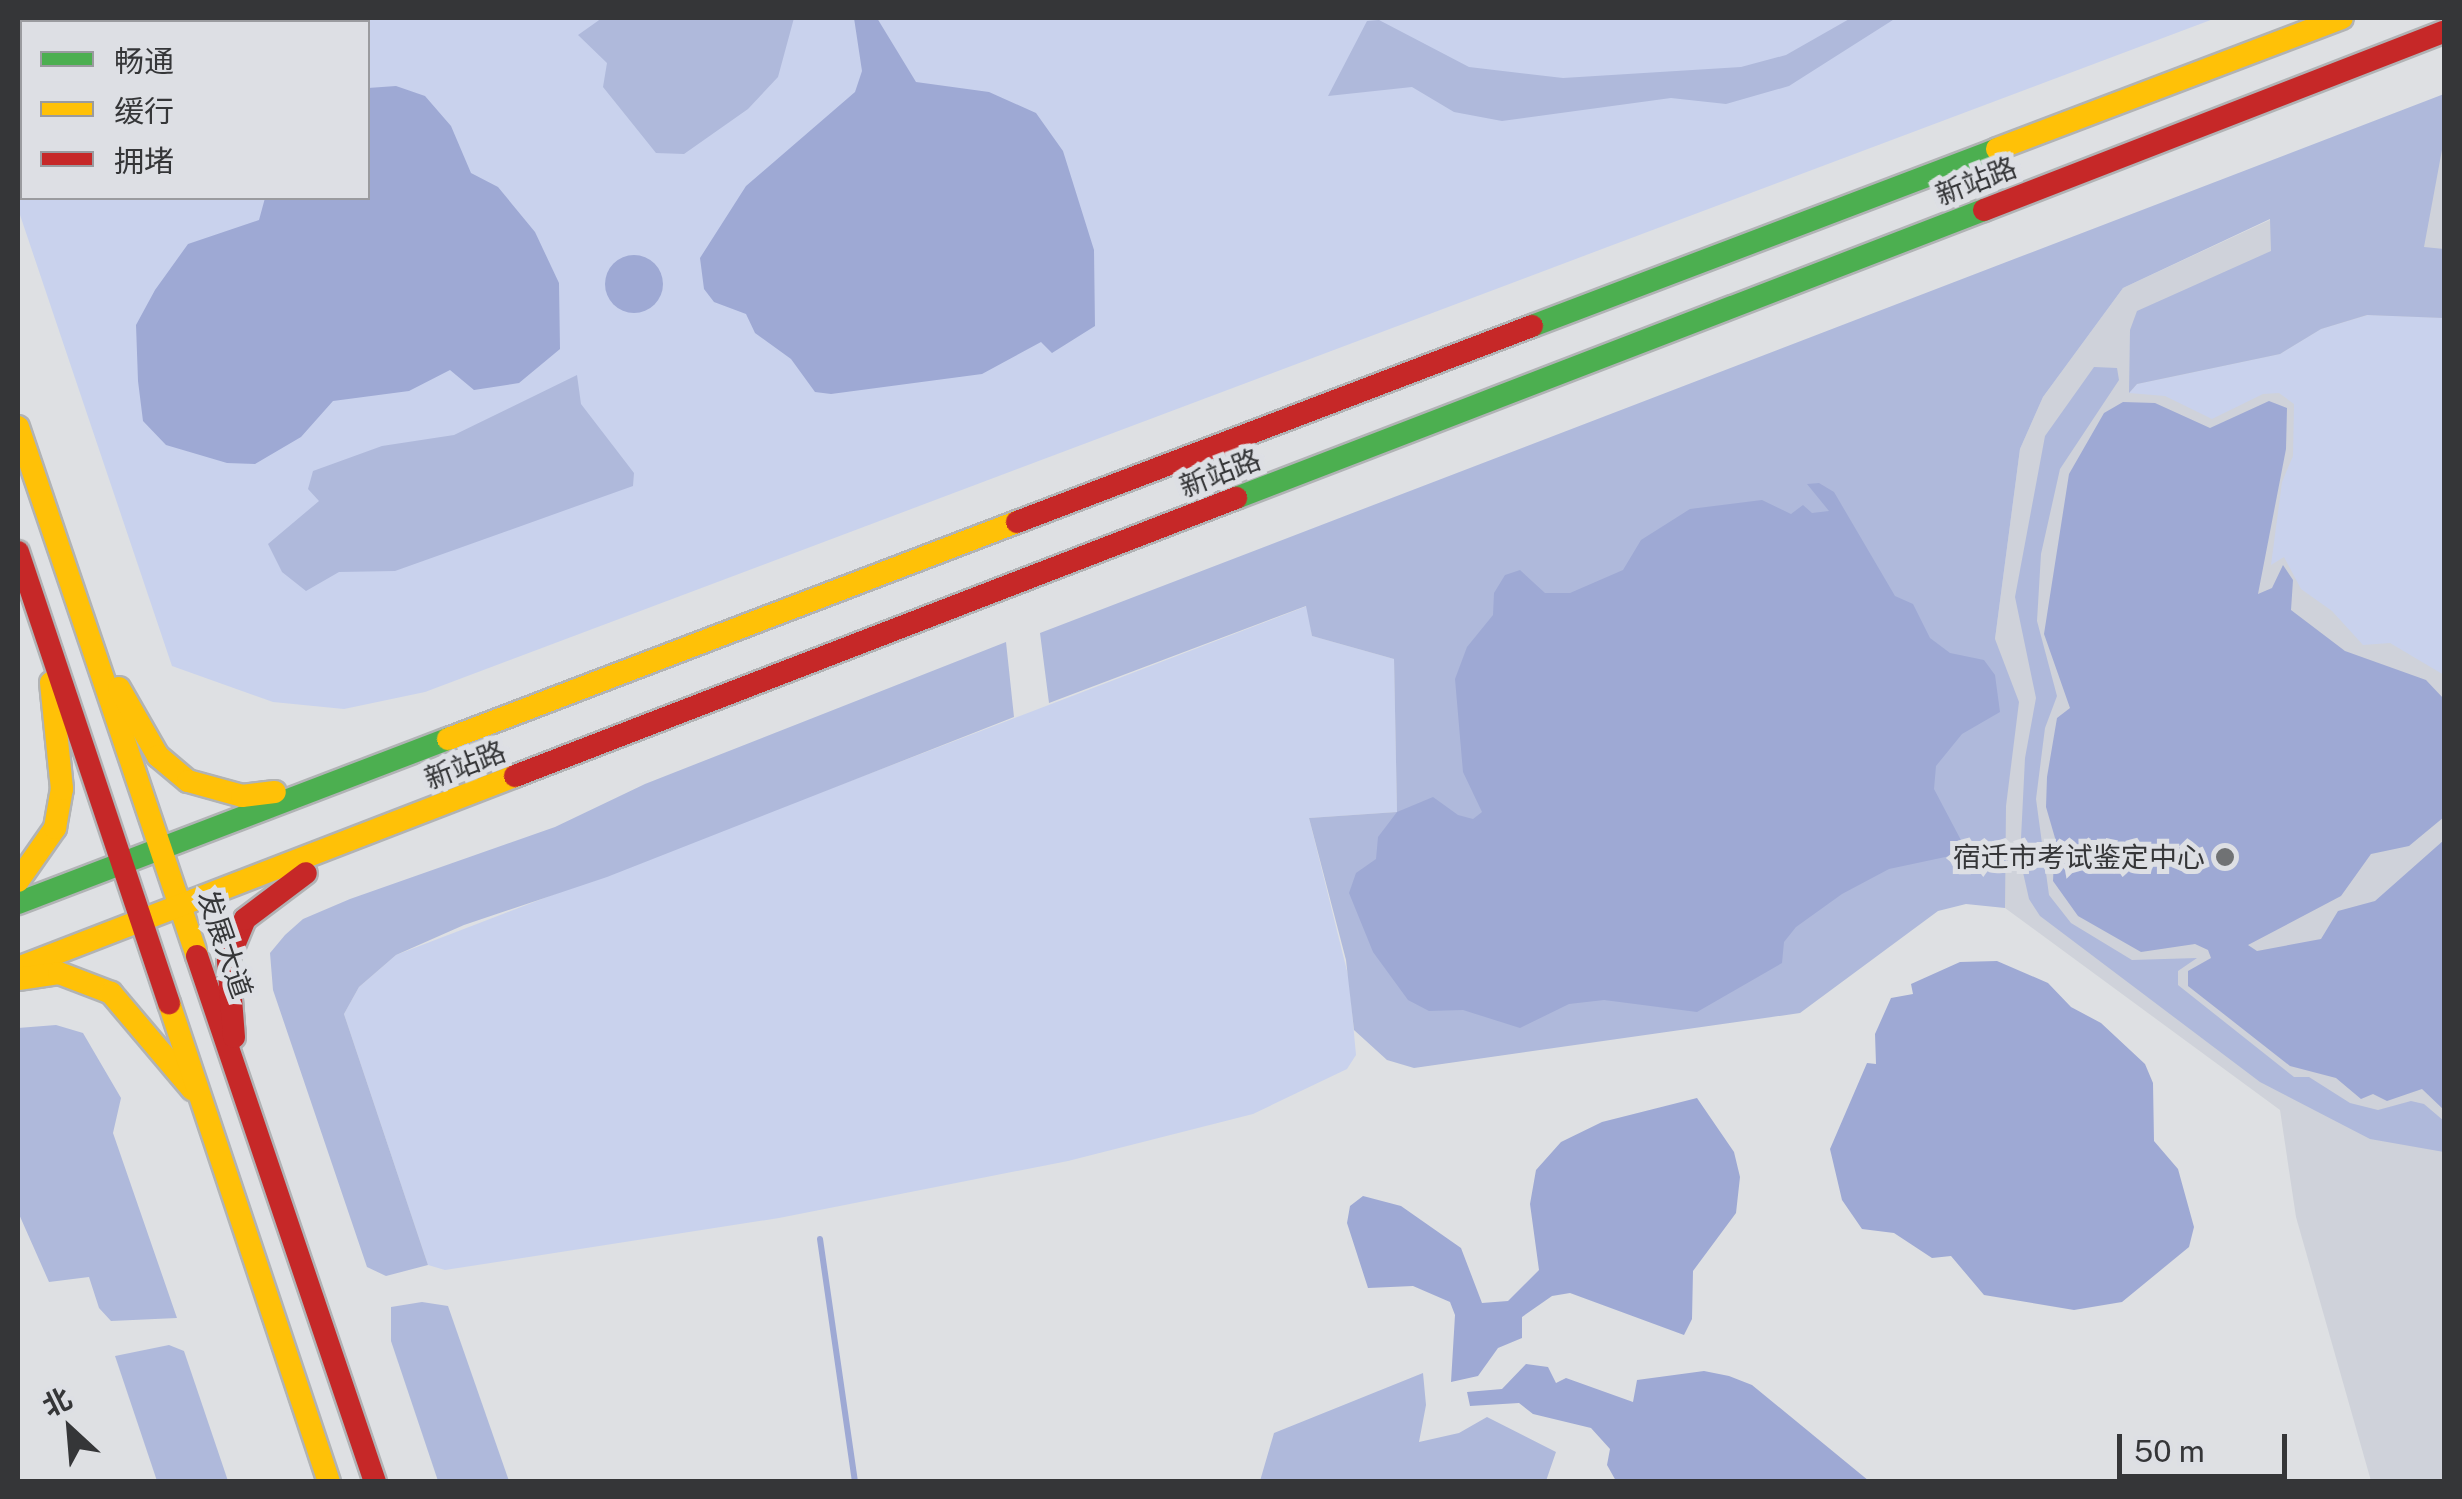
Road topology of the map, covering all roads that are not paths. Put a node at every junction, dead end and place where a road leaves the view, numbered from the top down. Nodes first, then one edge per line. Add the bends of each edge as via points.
1 (2342, 18) edge
2 (2444, 32) edge
3 (18, 427) edge
4 (18, 552) edge
5 (75, 595) junction
6 (36, 608) junction
7 (373, 766) junction
8 (383, 828) junction
9 (160, 847) junction
10 (120, 862) junction
11 (18, 881) edge
12 (18, 903) edge
13 (180, 906) junction
14 (140, 920) junction
15 (18, 968) edge
16 (18, 979) edge
17 (242, 1088) junction
18 (200, 1100) junction
19 (328, 1482) edge
20 (376, 1482) edge

1 - 7 street, 新站路
2 - 8 street, 新站路
3 - 5 street, 发展大道
4 - 6 street
5 - 7 street via 136,724 188,782 242,796
5 - 9 street, 发展大道
6 - 10 street
6 - 11 street via 62,789 55,828
7 - 9 street, 新站路
8 - 13 street, 新站路
8 - 17 street via 273,892 245,919 228,960
9 - 10 street, 新站路
9 - 13 street, 发展大道
10 - 12 street, 新站路
10 - 14 street
13 - 14 street, 新站路
13 - 17 street, 发展大道
14 - 15 street, 新站路
14 - 18 street
16 - 18 street via 59,972 111,993
17 - 20 street, 发展大道
18 - 19 street

